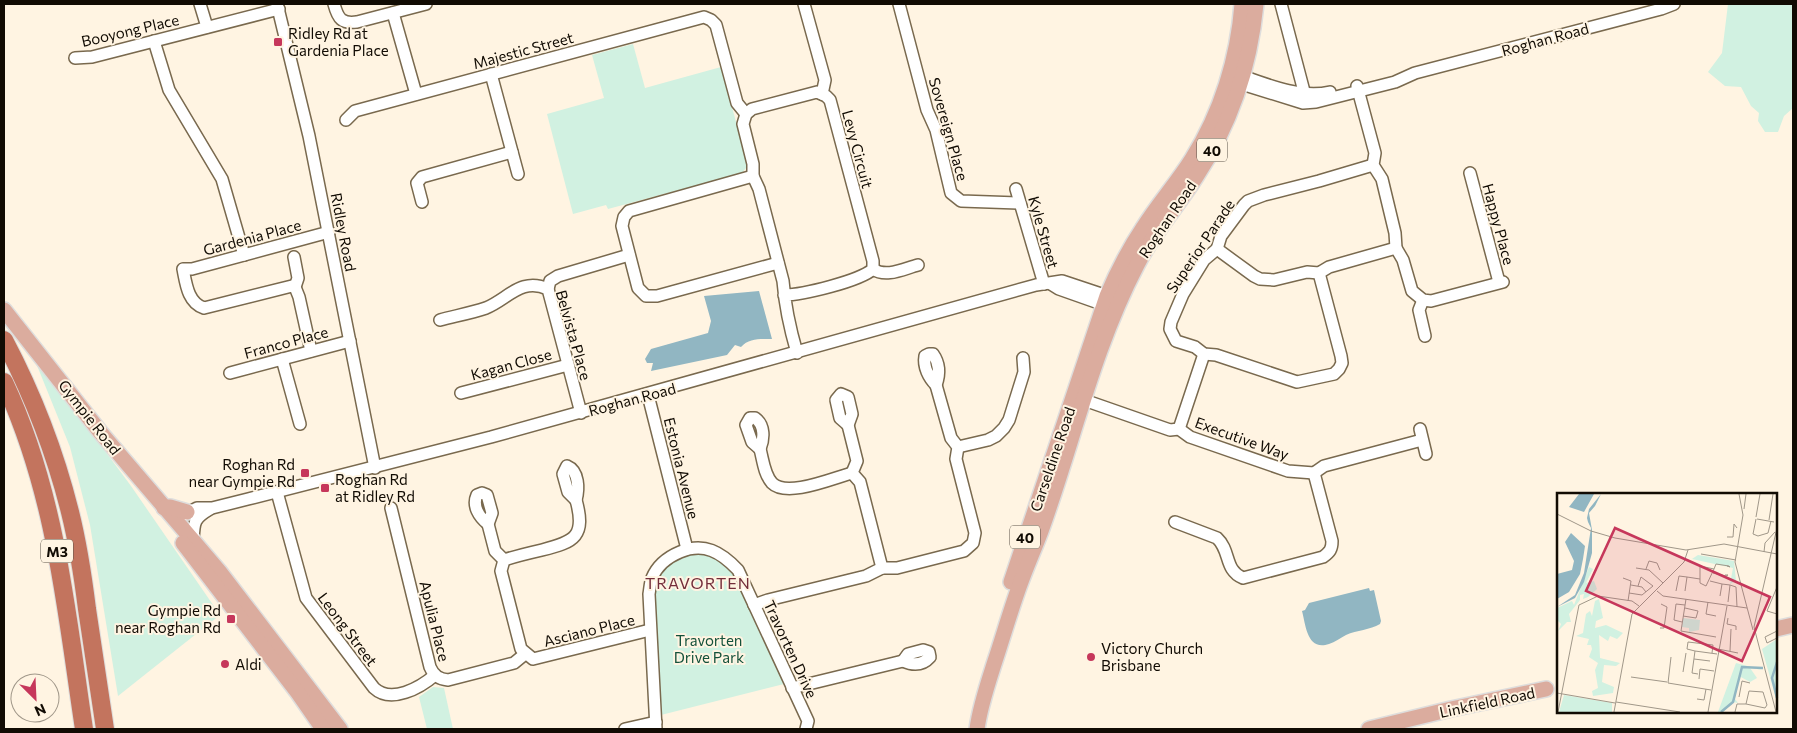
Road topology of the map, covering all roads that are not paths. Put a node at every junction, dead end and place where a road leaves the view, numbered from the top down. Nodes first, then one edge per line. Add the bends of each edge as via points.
1 (200, 4) edge
2 (334, 4) edge
3 (426, 4) edge
4 (804, 4) edge
5 (899, 4) edge
6 (1242, 4) edge
7 (1256, 4) edge
8 (1281, 4) edge
9 (1674, 4) edge
10 (278, 6) edge
11 (393, 13) junction
12 (207, 27) junction
13 (154, 41) junction
14 (76, 58) dead end
15 (491, 74) junction
16 (1236, 78) junction
17 (1358, 88) junction
18 (416, 94) junction
19 (822, 94) junction
20 (1306, 98) junction
21 (746, 114) junction
22 (346, 120) dead end
23 (512, 152) junction
24 (1373, 165) junction
25 (1470, 173) dead end
26 (518, 174) dead end
27 (753, 176) junction
28 (1016, 188) dead end
29 (422, 202) dead end
30 (1020, 203) junction
31 (329, 232) junction
32 (1396, 248) junction
33 (1217, 249) junction
34 (244, 255) junction
35 (630, 255) junction
36 (294, 257) dead end
37 (778, 263) junction
38 (918, 264) dead end
39 (873, 269) junction
40 (1319, 273) junction
41 (1047, 284) junction
42 (295, 287) junction
43 (548, 289) junction
44 (784, 295) junction
45 (1423, 300) junction
46 (1112, 303) junction
47 (4, 310) edge
48 (440, 320) dead end
49 (1425, 336) dead end
50 (4, 340) edge
51 (350, 341) junction
52 (311, 351) junction
53 (797, 353) junction
54 (1204, 354) junction
55 (1022, 358) dead end
56 (282, 359) junction
57 (568, 365) junction
58 (230, 373) dead end
59 (4, 382) edge
60 (936, 385) dead end
61 (461, 393) dead end
62 (648, 395) junction
63 (1084, 400) junction
64 (581, 413) junction
65 (300, 424) dead end
66 (848, 425) dead end
67 (1179, 429) junction
68 (958, 448) junction
69 (760, 449) dead end
70 (1426, 454) dead end
71 (375, 468) junction
72 (852, 473) junction
73 (1314, 473) junction
74 (278, 492) junction
75 (576, 500) dead end
76 (212, 508) junction
77 (391, 508) dead end
78 (182, 518) junction
79 (1175, 522) dead end
80 (488, 524) dead end
81 (194, 542) junction
82 (687, 549) junction
83 (504, 560) junction
84 (882, 568) junction
85 (754, 605) junction
86 (1793, 626) edge
87 (1777, 629) edge
88 (650, 630) junction
89 (525, 654) junction
90 (902, 661) dead end
91 (435, 675) junction
92 (792, 688) junction
93 (1552, 688) edge
94 (656, 726) edge
95 (84, 729) edge
96 (105, 729) edge
97 (323, 729) edge
98 (340, 729) edge
99 (625, 729) edge
100 (806, 729) edge
101 (967, 729) edge
102 (977, 729) edge
103 (1369, 729) edge
104 (1403, 729) edge

1 - 12 street
2 - 11 street via 341,20 348,24
3 - 11 street
4 - 19 street via 824,80
5 - 30 street, Sovereign Place via 951,193 961,201
6 - 16 main road, 40
7 - 16 main road, 40 via 1252,36
8 - 20 street
9 - 17 street, Roghan Road via 1415,73 1395,82
10 - 12 street, Booyong Place
10 - 31 street, Ridley Road
11 - 18 street
12 - 13 street, Booyong Place
13 - 14 street, Booyong Place
13 - 34 street via 168,90 222,178
15 - 18 street, Majestic Street
15 - 21 street, Majestic Street via 704,17 716,26 737,103
15 - 23 street
16 - 20 street, Roghan Road via 1283,88
16 - 46 main road, Roghan Road / 40 via 1228,118 1206,162
17 - 20 street, Roghan Road
17 - 24 street via 1375,153
18 - 22 street, Majestic Street via 355,111
19 - 21 street via 813,92 752,109
19 - 39 street, Levy Circuit via 830,100
21 - 27 street via 743,124 753,160
23 - 26 street
23 - 29 street via 422,177 417,183
24 - 32 street via 1382,179 1396,233
24 - 33 street, Superior Parade via 1248,201 1221,236
25 - 45 street, Happy Place via 1501,282 1431,301
27 - 35 street via 629,211 622,226
27 - 37 street
28 - 30 street, Kyle Street
30 - 41 street, Kyle Street
31 - 34 street, Gardenia Place
31 - 51 street, Ridley Road
32 - 40 street via 1329,266
32 - 45 street via 1412,291
33 - 40 street via 1260,279
33 - 54 street, Superior Parade via 1204,260 1183,294 1170,329 1176,341 1195,347
34 - 42 street, Gardenia Place via 183,270 195,303 204,308
35 - 37 street via 638,288 651,297
35 - 43 street via 558,276 550,281
36 - 42 street via 298,270
37 - 44 street
38 - 39 street via 886,274
39 - 44 street via 863,276
40 - 54 street, Superior Parade via 1341,356 1342,363 1334,374 1297,382 1216,355
41 - 46 street, Roghan Road via 1062,281
41 - 53 street, Roghan Road
42 - 52 street
43 - 48 street, Belvista Place via 532,285 516,289 488,307
43 - 57 street, Belvista Place
44 - 53 street
45 - 49 street via 1420,310
46 - 63 main road, Carseldine Road / 40
46 - 101 main road, Carseldine Road / 40 via 1019,556
47 - 78 main road, Gympie Road via 164,508
50 - 96 highway, M3 via 44,427 71,514
51 - 52 street, Franco Place
51 - 71 street, Ridley Road
52 - 56 street, Franco Place
53 - 62 street, Roghan Road
54 - 67 street
55 - 68 street via 1024,372 1004,428 988,440
56 - 58 street, Franco Place
56 - 65 street
57 - 61 street, Kagan Close
57 - 64 street, Belvista Place
59 - 95 highway, M3 via 37,468 53,528
60 - 68 street via 951,438
62 - 64 street, Roghan Road
62 - 82 street, Estonia Avenue
63 - 67 street, Executive Way via 1170,430
63 - 102 main road, Carseldine Road / 40 via 1013,607
64 - 71 street, Roghan Road
66 - 72 street via 857,461
67 - 73 street, Executive Way via 1190,437 1288,471
68 - 84 street via 956,459 975,533 973,542 964,551 897,568
69 - 72 street via 766,474 779,488 792,490
70 - 73 street, Executive Way via 1421,434 1324,466
71 - 74 street, Roghan Road
72 - 84 street via 860,482
73 - 79 street via 1332,540 1332,548 1323,557 1243,578 1231,570 1222,542
74 - 76 street, Roghan Road
74 - 91 street, Leong Street via 306,598 374,688 385,695 399,694 418,687
75 - 83 street via 580,524 572,539 562,545
76 - 78 street, Roghan Road via 202,507
76 - 81 street, Roghan Road via 195,520
77 - 91 street, Apulia Place via 430,667
78 - 81 main road, Gympie Road
78 - 97 main road, Gympie Road via 177,532 181,541
80 - 83 street, Asciano Place via 495,550
81 - 98 main road, Gympie Road
82 - 85 street, Travorten Drive via 706,549 728,560 738,570
82 - 88 street via 665,560 652,578
83 - 89 street, Asciano Place via 501,571
84 - 85 street via 866,576
85 - 92 street, Travorten Drive
86 - 87 main road
88 - 89 street, Asciano Place via 533,659
88 - 94 street
89 - 91 street, Apulia Place via 514,663 448,680
90 - 92 street
92 - 100 street, Travorten Drive via 808,721
93 - 103 main road, Linkfield Road
93 - 104 main road, Linkfield Road
94 - 99 street

